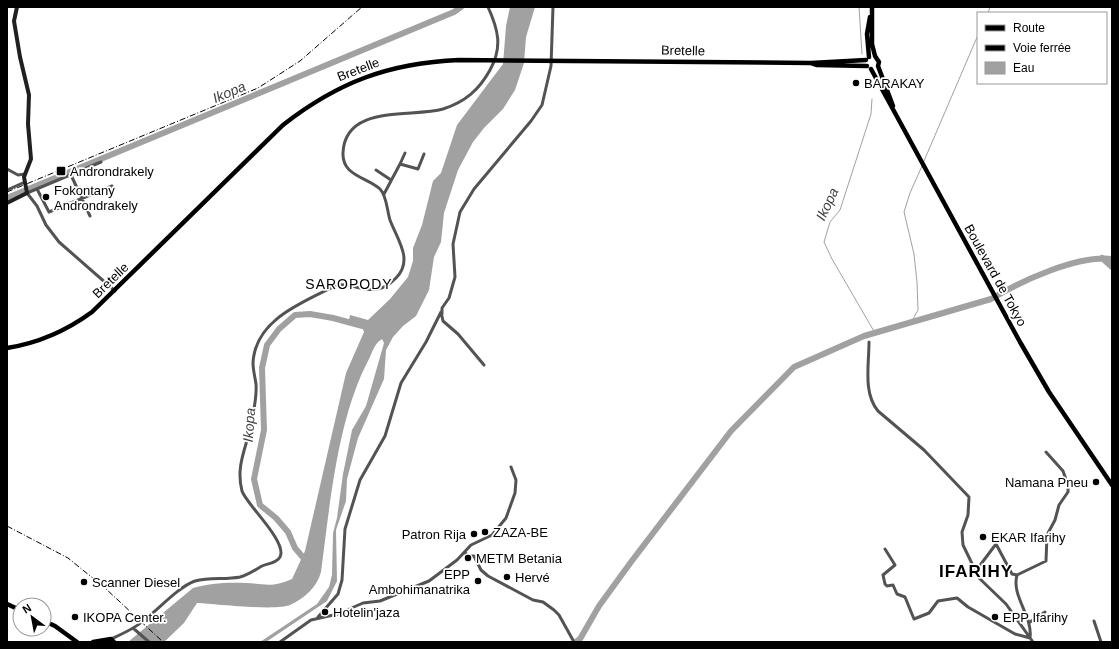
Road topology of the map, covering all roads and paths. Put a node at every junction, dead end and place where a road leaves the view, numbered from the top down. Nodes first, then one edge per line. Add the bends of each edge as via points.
1 (17, 7) edge
2 (488, 7) edge
3 (552, 7) edge
4 (872, 7) edge
5 (871, 15) junction
6 (875, 56) junction
7 (868, 58) junction
8 (496, 60) junction
9 (551, 60) junction
10 (811, 63) junction
11 (878, 66) junction
12 (869, 67) junction
13 (895, 111) junction
14 (405, 153) dead end
15 (424, 154) dead end
16 (101, 162) dead end
17 (400, 164) junction
18 (7, 169) edge
19 (376, 170) dead end
20 (24, 174) junction
21 (71, 175) junction
22 (391, 180) junction
23 (112, 186) dead end
24 (26, 188) junction
25 (37, 188) junction
26 (7, 190) edge
27 (384, 194) junction
28 (82, 198) junction
29 (7, 203) edge
30 (90, 216) dead end
31 (115, 291) junction
32 (443, 322) junction
33 (869, 342) dead end
34 (7, 348) edge
35 (484, 365) dead end
36 (1046, 452) dead end
37 (511, 468) dead end
38 (1112, 485) edge
39 (885, 549) dead end
40 (465, 552) junction
41 (976, 572) junction
42 (1017, 574) junction
43 (327, 608) junction
44 (1045, 612) dead end
45 (330, 615) junction
46 (318, 618) junction
47 (1094, 621) dead end
48 (1030, 622) junction
49 (52, 625) edge
50 (52, 626) edge
51 (133, 628) junction
52 (1030, 638) junction
53 (113, 640) edge
54 (574, 641) edge
55 (73, 642) edge
56 (77, 642) edge
57 (93, 642) edge
58 (149, 642) edge
59 (280, 642) edge
60 (1033, 642) edge
61 (1101, 642) edge

1 - 20 street via 14,21 29,95 31,159
2 - 8 street via 498,31
3 - 9 street
4 - 5 main road
5 - 6 main road
5 - 7 main road via 867,24
6 - 7 main road, Bretelle
6 - 11 main road
7 - 10 main road, Bretelle
7 - 12 main road
8 - 9 main road, Bretelle
8 - 27 street via 478,89 466,99 444,109 392,114 363,121 353,128 344,143 344,161 352,173 379,188
8 - 31 main road, Bretelle via 431,61 398,67 355,81 309,105 283,125
9 - 10 main road, Bretelle
9 - 32 street via 542,105 474,189 460,212 453,244 455,277 449,298 442,308
10 - 12 main road, Bretelle
11 - 12 main road
11 - 13 main road
12 - 13 main road, Boulevard de Tokyo
13 - 38 main road, Boulevard de Tokyo via 1049,392
14 - 17 street
15 - 17 street via 418,170
16 - 21 street
17 - 22 street
18 - 20 street via 18,175
19 - 22 street
20 - 24 street
21 - 25 street
21 - 28 street
22 - 27 street
23 - 28 street
24 - 25 street
24 - 26 street
24 - 29 street
24 - 31 street via 46,225 59,242
25 - 28 street via 48,212
27 - 51 street via 405,259 398,277 379,289 337,285 293,307 270,326 254,354 256,393 252,424 241,456 242,489 247,500 263,517 280,547 280,557 241,577 200,580 189,584
28 - 30 street
31 - 34 main road, Bretelle via 92,312 58,332 34,343
32 - 35 street via 458,334
32 - 43 street via 441,312 401,383 385,436 360,480 345,529 342,580 338,594
33 - 41 street via 869,392 872,404 924,450 969,498 962,539
36 - 42 street via 1063,471 1068,492 1059,505 1047,535 1046,561
37 - 40 street via 516,485 506,518 492,534 471,545
39 - 52 street via 895,566 883,575 885,584 893,585 897,594 905,597 914,618 929,613 938,601 957,598 968,608 1015,634
40 - 45 street via 443,571 419,586 380,601 363,603
40 - 54 street via 467,556 474,556 481,570 488,576 532,600 543,602 554,610
41 - 42 street via 996,544 1010,572
41 - 52 street via 1006,604
42 - 48 street via 1015,586
43 - 45 street
43 - 46 street
44 - 48 street
45 - 46 street
46 - 59 street via 311,620
47 - 61 street
48 - 52 street
49 - 56 main road
50 - 55 main road
51 - 53 street
51 - 58 street
52 - 60 street
53 - 57 main road

